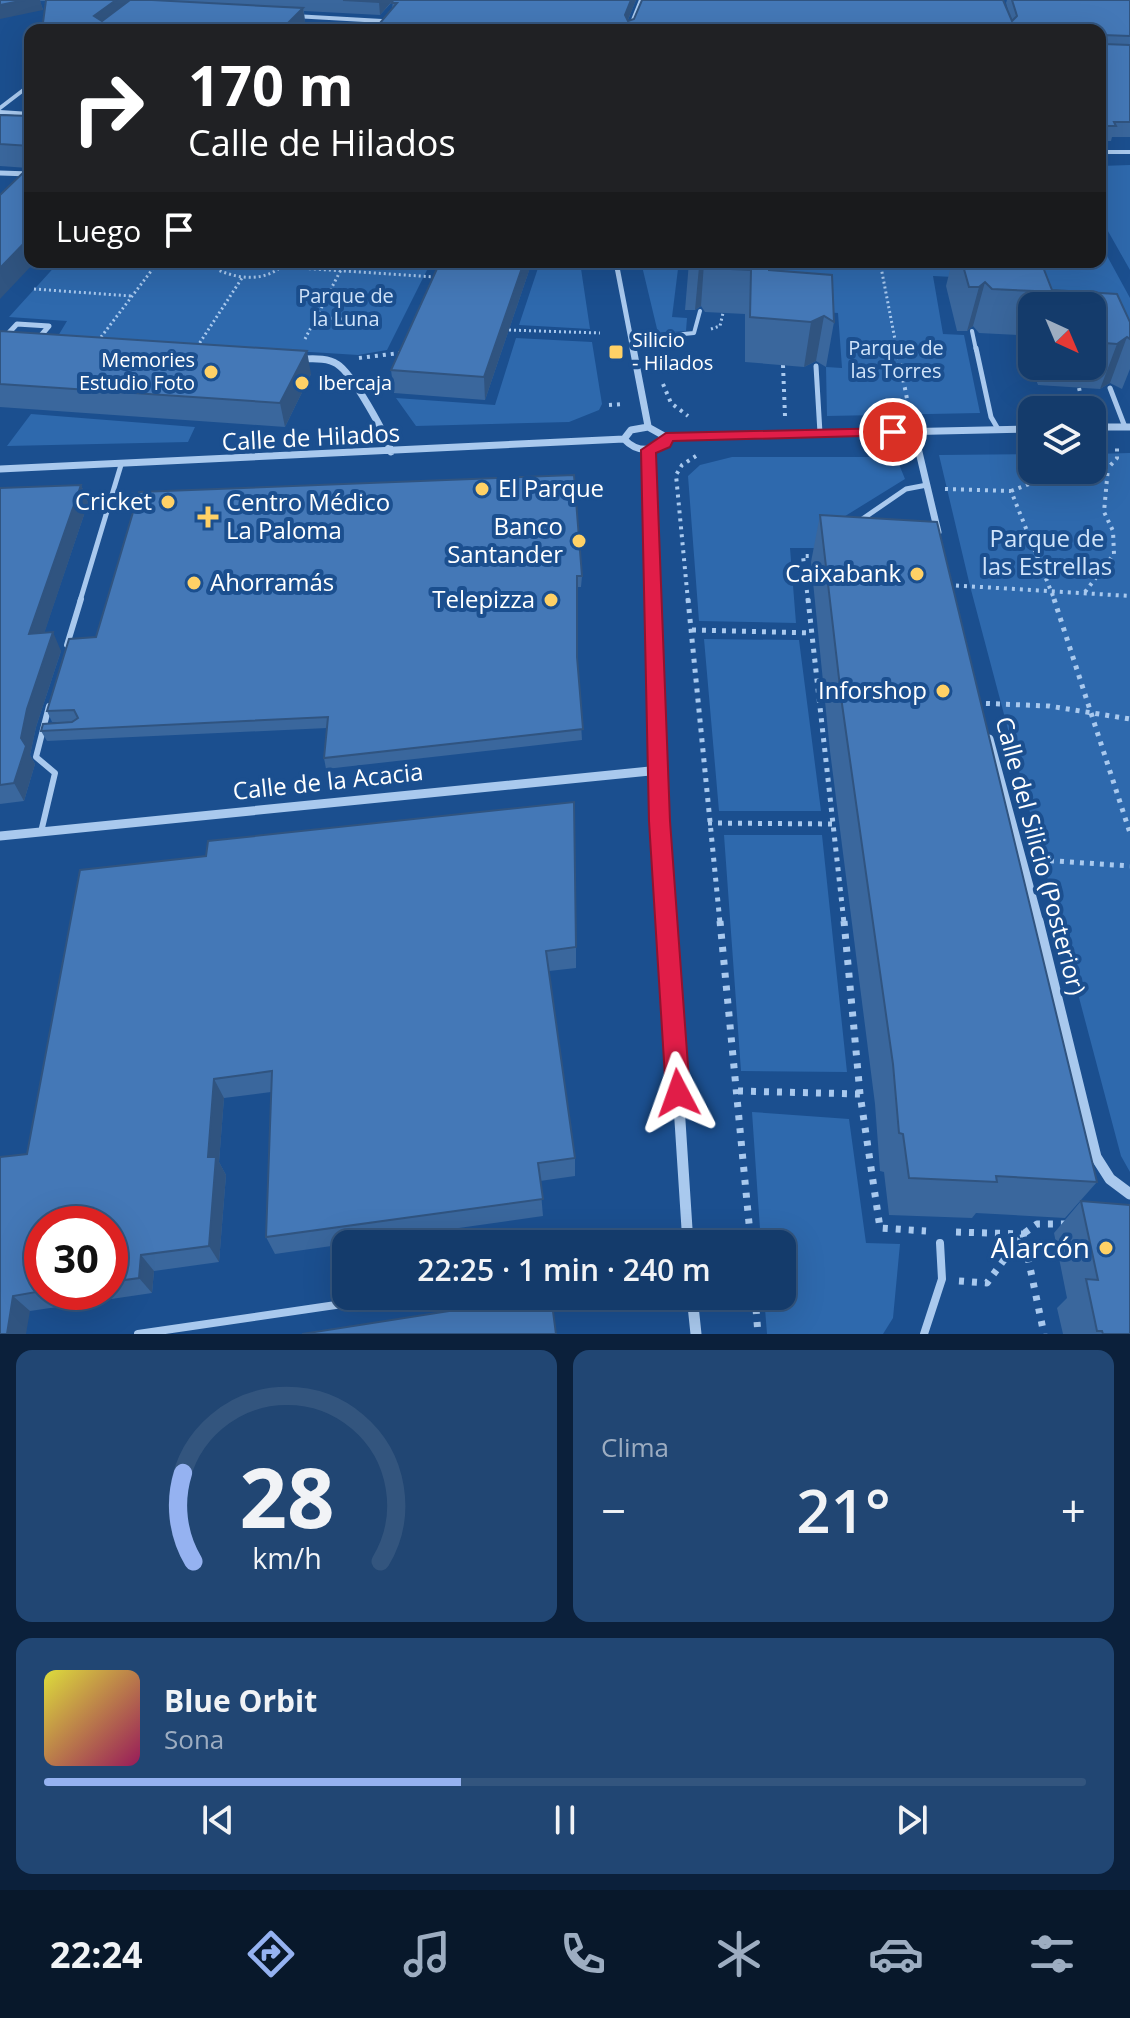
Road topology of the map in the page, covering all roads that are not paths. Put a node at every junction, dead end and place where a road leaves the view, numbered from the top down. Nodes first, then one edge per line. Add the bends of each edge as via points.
1 (641, 0) edge
2 (391, 10) edge
3 (293, 16) edge
4 (382, 21) junction
5 (379, 24) edge
6 (631, 24) edge
7 (24, 90) edge
8 (0, 110) edge
9 (24, 113) edge
10 (1106, 152) edge
11 (1130, 152) edge
12 (0, 173) edge
13 (24, 175) edge
14 (24, 181) edge
15 (20, 185) edge
16 (617, 268) edge
17 (700, 311) dead end
18 (972, 331) edge
19 (632, 339) junction
20 (37, 340) junction
21 (51, 341) edge
22 (294, 359) edge
23 (816, 366) edge
24 (1110, 388) edge
25 (648, 426) junction
26 (1106, 427) edge
27 (1127, 427) edge
28 (998, 429) junction
29 (1018, 429) edge
30 (914, 431) junction
31 (820, 433) junction
32 (666, 437) junction
33 (624, 439) junction
34 (648, 450) junction
35 (391, 452) junction
36 (121, 465) junction
37 (0, 469) edge
38 (927, 486) junction
39 (849, 528) edge
40 (941, 544) edge
41 (64, 656) edge
42 (51, 700) edge
43 (54, 728) edge
44 (42, 729) junction
45 (986, 731) edge
46 (660, 770) junction
47 (41, 832) junction
48 (0, 836) edge
49 (1125, 1192) edge
50 (687, 1230) edge
51 (940, 1243) dead end
52 (332, 1306) edge
53 (693, 1310) edge
54 (138, 1334) edge
55 (696, 1334) edge
56 (924, 1334) edge

1 - 6 street
2 - 4 street
3 - 4 street
4 - 5 street
7 - 8 street
8 - 9 street
10 - 11 street
12 - 13 street
14 - 15 street
16 - 19 street
17 - 19 lane via 694,333
18 - 28 lane
19 - 25 street
20 - 20 street via 49,326 17,324 4,338
20 - 21 street
22 - 35 street via 340,365 386,433
23 - 31 lane
24 - 27 lane
25 - 32 street
25 - 33 street via 635,427
26 - 27 street
28 - 29 street
28 - 30 street
30 - 31 street
30 - 38 street
31 - 32 street
32 - 34 street via 665,444
33 - 34 street via 636,449
33 - 35 street, Calle de Hilados
34 - 46 street
35 - 36 street, Calle de Hilados
36 - 37 street, Calle de Hilados
36 - 41 lane
38 - 39 lane via 906,489
38 - 40 street
42 - 44 lane
43 - 44 lane
44 - 47 lane via 36,757 55,773
45 - 49 street, Calle del Silicio (Posterior) via 1096,1157
46 - 47 street, Calle de la Acacia
46 - 50 street
47 - 48 street, Calle de la Acacia
51 - 56 lane via 942,1279
52 - 54 lane
53 - 55 street

